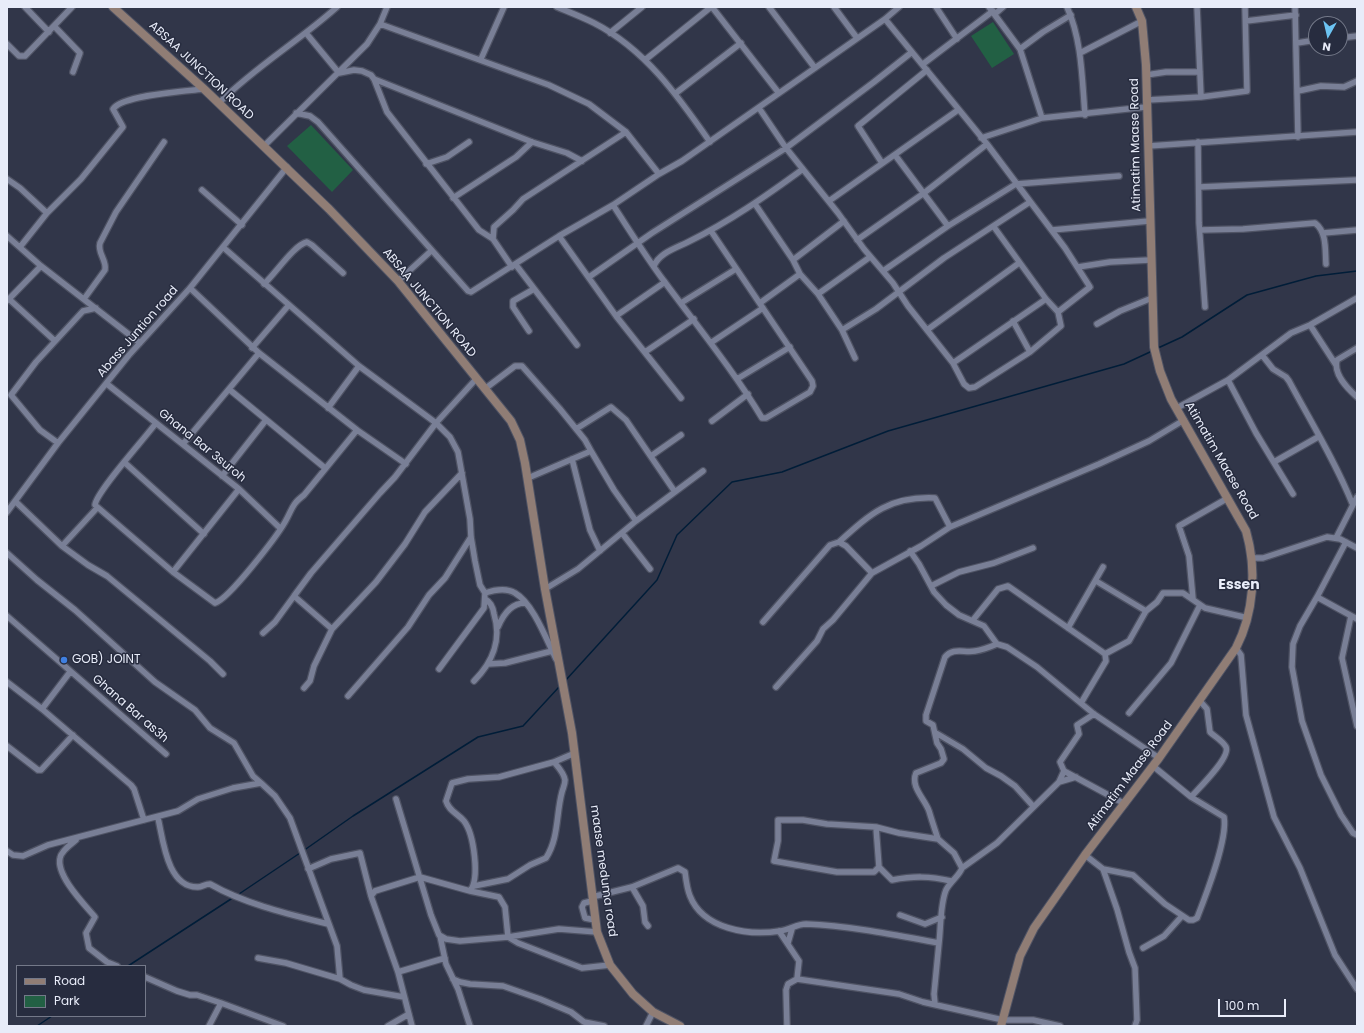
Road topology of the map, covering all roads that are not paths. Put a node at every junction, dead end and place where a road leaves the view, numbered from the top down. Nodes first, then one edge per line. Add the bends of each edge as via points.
1 (25, 7) edge
2 (72, 7) edge
3 (114, 7) edge
4 (337, 7) edge
5 (387, 7) edge
6 (504, 7) edge
7 (559, 7) edge
8 (642, 7) edge
9 (712, 7) edge
10 (768, 7) edge
11 (834, 7) edge
12 (899, 7) edge
13 (936, 7) edge
14 (1003, 7) edge
15 (1067, 7) edge
16 (1136, 7) edge
17 (1197, 7) edge
18 (1246, 7) edge
19 (1296, 7) edge
20 (992, 11) edge
21 (1071, 15) junction
22 (1296, 15) junction
23 (885, 19) junction
24 (1142, 21) junction
25 (1246, 21) junction
26 (380, 24) junction
27 (55, 27) junction
28 (49, 32) junction
29 (306, 33) junction
30 (610, 33) junction
31 (857, 38) junction
32 (957, 39) junction
33 (1308, 41) edge
34 (741, 43) junction
35 (1297, 43) junction
36 (7, 44) edge
37 (1020, 49) junction
38 (912, 52) junction
39 (1080, 53) junction
40 (481, 59) junction
41 (645, 60) junction
42 (923, 64) junction
43 (815, 68) junction
44 (927, 70) junction
45 (73, 72) dead end
46 (1200, 72) junction
47 (339, 73) junction
48 (1146, 75) junction
49 (374, 79) junction
50 (1357, 81) edge
51 (204, 89) junction
52 (1298, 91) junction
53 (778, 92) junction
54 (676, 93) junction
55 (1201, 97) junction
56 (219, 103) junction
57 (1146, 103) junction
58 (759, 108) junction
59 (958, 110) junction
60 (296, 113) junction
61 (1085, 115) junction
62 (1042, 118) junction
63 (626, 132) junction
64 (1357, 132) edge
65 (1298, 137) junction
66 (981, 138) junction
67 (164, 142) dead end
68 (469, 142) dead end
69 (532, 142) junction
70 (710, 142) junction
71 (1198, 142) junction
72 (987, 144) junction
73 (264, 146) junction
74 (1148, 146) junction
75 (786, 148) junction
76 (894, 155) junction
77 (582, 162) junction
78 (882, 163) junction
79 (426, 164) junction
80 (287, 167) junction
81 (803, 169) junction
82 (659, 174) junction
83 (1118, 176) dead end
84 (7, 179) edge
85 (1357, 180) edge
86 (1016, 184) junction
87 (1199, 187) junction
88 (202, 190) dead end
89 (924, 193) junction
90 (453, 198) junction
91 (829, 202) junction
92 (1030, 202) junction
93 (755, 204) junction
94 (613, 205) junction
95 (47, 213) junction
96 (844, 221) junction
97 (1149, 221) junction
98 (242, 224) junction
99 (948, 226) junction
100 (994, 227) junction
101 (1052, 230) junction
102 (1200, 230) junction
103 (1357, 230) edge
104 (711, 231) junction
105 (1323, 233) junction
106 (7, 236) edge
107 (559, 236) junction
108 (493, 239) junction
109 (857, 240) junction
110 (638, 244) junction
111 (20, 247) junction
112 (224, 248) junction
113 (431, 252) junction
114 (870, 257) junction
115 (793, 260) junction
116 (1150, 260) junction
117 (1019, 263) junction
118 (1326, 264) dead end
119 (41, 266) junction
120 (514, 266) junction
121 (654, 266) junction
122 (1078, 268) junction
123 (736, 269) junction
124 (883, 271) junction
125 (343, 273) dead end
126 (800, 274) junction
127 (589, 277) junction
128 (398, 281) junction
129 (665, 282) junction
130 (264, 284) junction
131 (190, 288) junction
132 (534, 289) junction
133 (899, 292) junction
134 (818, 294) junction
135 (1152, 298) junction
136 (1357, 298) edge
137 (84, 299) junction
138 (1046, 299) junction
139 (8, 300) edge
140 (682, 303) junction
141 (288, 306) junction
142 (762, 306) junction
143 (1205, 307) dead end
144 (96, 308) junction
145 (1058, 312) junction
146 (616, 316) junction
147 (694, 319) junction
148 (1013, 321) junction
149 (1097, 324) dead end
150 (1310, 325) junction
151 (842, 330) junction
152 (927, 330) junction
153 (530, 331) dead end
154 (55, 340) junction
155 (712, 342) junction
156 (140, 343) junction
157 (577, 346) dead end
158 (790, 347) junction
159 (252, 348) junction
160 (1357, 348) edge
161 (645, 352) junction
162 (1030, 352) junction
163 (259, 354) junction
164 (1262, 355) junction
165 (855, 358) dead end
166 (953, 363) junction
167 (1336, 365) junction
168 (359, 366) junction
169 (477, 378) junction
170 (737, 378) junction
171 (1228, 380) junction
172 (107, 384) junction
173 (486, 388) junction
174 (230, 390) junction
175 (9, 392) edge
176 (748, 394) junction
177 (1357, 397) edge
178 (681, 398) dead end
179 (328, 408) junction
180 (1177, 408) junction
181 (266, 420) junction
182 (1184, 420) junction
183 (712, 422) dead end
184 (156, 423) junction
185 (436, 423) junction
186 (357, 430) junction
187 (576, 430) junction
188 (682, 435) dead end
189 (1318, 437) junction
190 (58, 443) junction
191 (183, 444) junction
192 (591, 451) junction
193 (651, 456) junction
194 (572, 459) junction
195 (124, 462) junction
196 (1274, 462) junction
197 (406, 464) junction
198 (325, 468) junction
199 (703, 471) dead end
200 (462, 473) junction
201 (222, 476) junction
202 (528, 478) junction
203 (239, 490) junction
204 (675, 492) junction
205 (1293, 494) dead end
206 (1357, 497) edge
207 (1228, 498) junction
208 (15, 501) junction
209 (1352, 503) junction
210 (97, 508) junction
211 (7, 512) edge
212 (636, 521) junction
213 (950, 527) junction
214 (280, 528) junction
215 (622, 533) junction
216 (204, 534) junction
217 (471, 537) junction
218 (1336, 538) junction
219 (839, 542) junction
220 (1346, 542) junction
221 (62, 546) junction
222 (1033, 548) dead end
223 (1357, 548) edge
224 (600, 551) junction
225 (910, 551) junction
226 (7, 553) edge
227 (1252, 558) junction
228 (1103, 567) dead end
229 (650, 570) dead end
230 (173, 572) junction
231 (872, 573) junction
232 (1096, 581) junction
233 (932, 586) junction
234 (545, 589) junction
235 (485, 593) junction
236 (294, 596) junction
237 (1318, 597) junction
238 (1193, 598) junction
239 (485, 599) junction
240 (525, 603) junction
241 (1200, 605) junction
242 (1146, 611) junction
243 (7, 616) edge
244 (1351, 616) junction
245 (1248, 618) junction
246 (1357, 619) edge
247 (973, 620) junction
248 (763, 622) dead end
249 (498, 627) junction
250 (1068, 628) junction
251 (332, 629) junction
252 (263, 632) dead end
253 (997, 644) junction
254 (1236, 648) junction
255 (552, 652) junction
256 (1105, 654) junction
257 (488, 664) junction
258 (561, 668) junction
259 (439, 669) dead end
260 (70, 672) junction
261 (223, 674) dead end
262 (474, 681) dead end
263 (7, 682) edge
264 (563, 683) joint
265 (776, 687) dead end
266 (304, 688) dead end
267 (348, 696) dead end
268 (1200, 701) junction
269 (1081, 703) junction
270 (42, 709) junction
271 (1129, 713) dead end
272 (1094, 714) junction
273 (1357, 726) edge
274 (936, 733) junction
275 (73, 735) junction
276 (8, 749) edge
277 (575, 753) junction
278 (166, 754) dead end
279 (1159, 758) junction
280 (554, 762) junction
281 (1153, 766) junction
282 (1064, 771) junction
283 (1076, 777) junction
284 (1059, 782) junction
285 (261, 783) junction
286 (1190, 797) junction
287 (396, 799) dead end
288 (1125, 804) junction
289 (1033, 806) junction
290 (158, 818) junction
291 (144, 820) junction
292 (876, 826) junction
293 (1357, 836) edge
294 (78, 838) junction
295 (938, 839) junction
296 (7, 851) edge
297 (1084, 855) junction
298 (879, 867) junction
299 (308, 868) junction
300 (962, 868) junction
301 (1103, 869) junction
302 (420, 877) junction
303 (951, 881) junction
304 (474, 886) junction
305 (632, 887) junction
306 (470, 891) junction
307 (371, 896) junction
308 (592, 899) junction
309 (900, 915) dead end
310 (1182, 916) junction
311 (942, 917) junction
312 (328, 924) junction
313 (648, 926) dead end
314 (792, 929) junction
315 (780, 931) junction
316 (597, 932) junction
317 (440, 936) junction
318 (508, 937) junction
319 (788, 943) junction
320 (939, 943) junction
321 (1143, 948) dead end
322 (258, 958) dead end
323 (445, 958) junction
324 (114, 965) edge
325 (610, 965) junction
326 (398, 972) junction
327 (146, 977) edge
328 (340, 979) junction
329 (453, 979) junction
330 (797, 979) junction
331 (1357, 989) edge
332 (404, 997) junction
333 (221, 1003) junction
334 (935, 1004) junction
335 (653, 1012) junction
336 (408, 1014) junction
337 (1002, 1023) edge
338 (209, 1026) edge
339 (283, 1026) edge
340 (388, 1026) edge
341 (412, 1026) edge
342 (470, 1026) edge
343 (604, 1026) edge
344 (646, 1026) edge
345 (680, 1026) edge
346 (787, 1026) edge
347 (1060, 1026) edge
348 (1135, 1026) edge

1 - 28 street
2 - 27 street
3 - 51 street, ABSAA JUNCTION ROAD
4 - 29 street
5 - 26 street
6 - 40 street
7 - 30 street
8 - 30 street
9 - 34 street
9 - 41 street
10 - 43 street
11 - 31 street
12 - 23 street
13 - 32 street
14 - 20 street
15 - 21 street
16 - 24 street, Atimatim Maase Road
17 - 46 street
18 - 25 street
19 - 22 street
20 - 32 street
20 - 37 street
21 - 37 street
21 - 39 street
22 - 25 street
22 - 35 street
23 - 31 street
23 - 38 street
24 - 39 street
24 - 48 street, Atimatim Maase Road
25 - 55 street via 1247,91
26 - 40 street
26 - 47 street via 367,44
27 - 28 street
27 - 45 street via 80,53
28 - 36 street via 22,57
29 - 47 street
29 - 56 street via 259,68
30 - 41 street
31 - 43 street
32 - 42 street
33 - 35 street
34 - 53 street
34 - 54 street
35 - 52 street
37 - 62 street
38 - 42 street
38 - 75 street
39 - 61 street
40 - 63 street via 549,84 589,104
41 - 54 street
42 - 44 street
43 - 53 street
44 - 59 street
44 - 78 street via 858,126
46 - 48 street
46 - 55 street
47 - 49 street via 362,71
47 - 60 street
48 - 57 street, Atimatim Maase Road
49 - 69 street
49 - 79 street via 387,112
50 - 52 street via 1344,87 1321,86
51 - 56 street, ABSAA JUNCTION ROAD
51 - 95 street via 151,95 124,101 114,107 123,127 81,179
52 - 65 street
53 - 58 street
54 - 70 street
55 - 57 street
56 - 73 street, ABSAA JUNCTION ROAD
57 - 61 street
57 - 74 street, Atimatim Maase Road
58 - 70 street
58 - 75 street
59 - 66 street
59 - 76 street
60 - 73 street
60 - 113 street via 310,116 318,122
61 - 62 street
62 - 66 street
63 - 77 street
63 - 82 street
64 - 65 street
65 - 71 street
66 - 72 street
67 - 137 street via 116,212 100,243 99,249 106,265 105,270
68 - 79 street via 447,157
69 - 77 street via 567,153
69 - 90 street via 516,157
70 - 82 street
71 - 74 street
71 - 87 street
72 - 86 street
72 - 89 street
73 - 80 street, ABSAA JUNCTION ROAD
74 - 97 street, Atimatim Maase Road
75 - 81 street
75 - 110 street
76 - 78 street
76 - 89 street
77 - 108 street via 523,199 494,227
78 - 91 street
79 - 90 street
80 - 98 street, Abass Juntion road
80 - 128 street, ABSAA JUNCTION ROAD
81 - 91 street
81 - 93 street
82 - 94 street
83 - 86 street
84 - 95 street
85 - 87 street
86 - 92 street
86 - 99 street
87 - 102 street
88 - 98 street
89 - 99 street
89 - 109 street
90 - 108 street via 479,230
91 - 96 street
92 - 100 street
92 - 101 street
93 - 104 street
93 - 115 street
94 - 107 street
94 - 110 street
95 - 111 street
96 - 109 street
96 - 115 street
97 - 101 street
97 - 116 street, Atimatim Maase Road
98 - 112 street, Abass Juntion road
99 - 124 street
100 - 117 street
100 - 133 street via 944,258
101 - 122 street
102 - 105 street via 1316,223
102 - 143 street
103 - 105 street
104 - 121 street via 666,253
104 - 123 street
105 - 118 street
106 - 111 street
107 - 120 street
107 - 127 street
108 - 120 street
109 - 114 street
110 - 121 street
110 - 127 street
111 - 119 street
112 - 130 street
112 - 131 street, Abass Juntion road
113 - 120 street via 469,292
113 - 128 street
114 - 124 street
114 - 134 street
115 - 126 street
116 - 122 street via 1110,262
116 - 135 street, Atimatim Maase Road
117 - 138 street
117 - 152 street
119 - 137 street
119 - 139 street
120 - 132 street
121 - 129 street
122 - 145 street via 1090,287 1089,290
123 - 140 street
123 - 142 street
124 - 133 street
125 - 130 street via 307,242 298,246
126 - 134 street
126 - 142 street
127 - 146 street
128 - 169 street, ABSAA JUNCTION ROAD
129 - 140 street
129 - 146 street
130 - 141 street
131 - 156 street, Abass Juntion road
131 - 159 street
132 - 153 street via 513,304
132 - 157 street
133 - 151 street
133 - 152 street
134 - 151 street
135 - 149 street
135 - 180 street, Atimatim Maase Road via 1154,347 1165,385
136 - 150 street
137 - 144 street
138 - 145 street
138 - 148 street
139 - 154 street
140 - 147 street
141 - 159 street
141 - 168 street
142 - 155 street
142 - 158 street
144 - 154 street via 83,311 70,328
144 - 156 street
145 - 162 street via 1061,326
146 - 161 street
147 - 155 street
147 - 161 street
148 - 162 street
148 - 166 street
150 - 164 street via 1291,333
150 - 167 street
151 - 165 street
152 - 166 street
154 - 175 street
155 - 170 street
156 - 172 street, Abass Juntion road
158 - 170 street
158 - 176 street via 812,381 810,392 764,418
159 - 163 street
160 - 167 street via 1337,360
161 - 178 street
162 - 166 street via 975,388 969,388 964,384
163 - 174 street
163 - 179 street
164 - 171 street
164 - 189 street via 1273,369 1286,377
167 - 177 street via 1345,387
168 - 179 street
168 - 185 street
169 - 173 street, ABSAA JUNCTION ROAD
169 - 185 street
170 - 176 street
171 - 180 street
171 - 196 street
172 - 184 street, Ghana Bar 3suroh
172 - 190 street, Abass Juntion road
173 - 187 street via 515,366 522,366
173 - 202 street, ABSAA JUNCTION ROAD via 516,429
174 - 181 street
174 - 191 street
175 - 190 street via 40,430
176 - 183 street
179 - 186 street
180 - 182 street, Atimatim Maase Road
181 - 198 street
181 - 201 street
182 - 207 street, Atimatim Maase Road
182 - 213 street via 1148,441 1099,464
184 - 191 street, Ghana Bar 3suroh
184 - 195 street
185 - 197 street
185 - 200 street via 450,437 458,452
186 - 197 street
186 - 198 street
187 - 192 street
187 - 193 street via 611,407 626,420
188 - 193 street
189 - 196 street
189 - 209 street via 1336,464
190 - 208 street, Abass Juntion road
191 - 201 street, Ghana Bar 3suroh
192 - 194 street
192 - 212 street
193 - 204 street
194 - 202 street
194 - 224 street via 590,530
195 - 210 street via 95,502
195 - 216 street
196 - 205 street
197 - 236 street
198 - 214 street via 294,503
199 - 204 street
200 - 217 street
200 - 251 street via 425,512 376,582
201 - 203 street, Ghana Bar 3suroh
202 - 234 street, ABSAA JUNCTION ROAD
203 - 214 street, Ghana Bar 3suroh
203 - 216 street
204 - 212 street
206 - 209 street
207 - 227 street, Atimatim Maase Road via 1246,531
207 - 238 street via 1179,526 1189,556
208 - 211 street, Abass Juntion road
208 - 221 street
209 - 218 street
210 - 221 street
210 - 230 street
212 - 215 street
213 - 219 street via 935,498 920,496 885,506 864,519
213 - 225 street
214 - 230 street via 256,562 219,602 213,603
215 - 224 street
215 - 229 street
216 - 230 street
217 - 235 street via 480,585
217 - 267 street via 445,578 428,595 404,632
218 - 220 street
218 - 227 street via 1327,537 1263,558
219 - 231 street
219 - 248 street via 830,545
220 - 223 street
220 - 237 street
221 - 261 street via 107,576
222 - 233 street via 994,563 959,572
224 - 234 street via 578,569
225 - 231 street
225 - 233 street
226 - 285 street via 76,610 155,682 194,710 210,728 234,743 253,776
227 - 245 street, Atimatim Maase Road via 1252,590
228 - 232 street
231 - 265 street
232 - 242 street
232 - 250 street
233 - 247 street via 934,592 946,604 960,615
234 - 258 street, ABSAA JUNCTION ROAD
235 - 239 street
235 - 240 street via 508,590 515,592
236 - 251 street
236 - 252 street via 275,622
237 - 244 street
237 - 293 street via 1300,626 1293,644 1292,667 1302,721 1321,775 1341,815
238 - 241 street
238 - 242 street via 1183,593 1163,592 1157,602
239 - 249 street via 492,606
239 - 259 street via 484,608
240 - 249 street via 514,605
240 - 255 street via 538,622
241 - 245 street via 1213,611
241 - 271 street via 1171,663
242 - 256 street via 1129,641
243 - 260 street, Ghana Bar as3h
244 - 246 street
244 - 273 street via 1342,658
245 - 254 street, Atimatim Maase Road
247 - 250 street via 998,589 1008,586
247 - 253 street via 987,628
249 - 257 street via 494,652
250 - 256 street
251 - 266 street via 314,666 310,681
253 - 269 street via 1007,647 1037,667
253 - 274 street via 974,651 953,650 945,656 925,719
254 - 268 street, Atimatim Maase Road
254 - 331 street via 1241,655 1246,715 1274,817 1300,868 1335,955
255 - 257 street via 505,663
255 - 258 street
256 - 269 street via 1106,661
257 - 262 street
258 - 264 street, ABSAA JUNCTION ROAD
260 - 270 street
260 - 278 street, Ghana Bar as3h
263 - 270 street
264 - 277 street, maase meduma road
268 - 279 street, Atimatim Maase Road
268 - 286 street via 1208,709 1210,732 1227,748 1219,765
269 - 272 street
270 - 275 street
272 - 279 street
272 - 282 street via 1076,727 1079,734 1060,762
274 - 289 street via 1001,776
274 - 295 street via 936,743 941,749 943,761 916,773 914,777 929,810
275 - 276 street via 41,770
275 - 291 street via 131,785
277 - 280 street
277 - 308 street, maase meduma road
279 - 281 street, Atimatim Maase Road
280 - 304 street via 563,773 565,781 553,844 546,858 508,878
280 - 304 street via 499,777 463,779 452,783 446,801 468,829 475,860
281 - 286 street
281 - 288 street, Atimatim Maase Road
282 - 283 street
282 - 284 street
283 - 284 street
283 - 288 street
284 - 289 street
285 - 290 street via 233,788 198,799 178,811
285 - 299 street via 285,809
286 - 310 street via 1222,814 1224,832 1212,877 1197,918 1189,920
287 - 302 street
288 - 297 street, Atimatim Maase Road
289 - 300 street via 997,843
290 - 291 street
290 - 312 street via 171,872 181,881 198,887 210,884 234,896
291 - 294 street
292 - 295 street via 899,833
292 - 298 street
292 - 298 street via 778,820 778,841 774,861 837,872 874,872
294 - 296 street via 48,845 23,856 13,855
294 - 324 street via 62,853 59,863 68,884 95,917 86,933 89,948
295 - 300 street via 954,853
297 - 301 street
297 - 337 street, Atimatim Maase Road via 1026,942
298 - 303 street via 892,880 932,876
299 - 307 street via 331,859 360,853
299 - 312 street
300 - 303 street
301 - 310 street via 1133,875
301 - 348 street via 1135,968
302 - 306 street
302 - 307 street via 375,891
302 - 317 street
303 - 311 street via 944,898
304 - 306 street
305 - 308 street
305 - 313 street via 643,906
305 - 315 street via 678,868 682,869 685,872 689,896 698,911 720,925 746,932
306 - 318 street via 499,897 505,908
307 - 326 street
308 - 316 street, maase meduma road
309 - 311 street via 925,924
310 - 321 street via 1164,936
311 - 320 street
312 - 328 street via 336,946
314 - 315 street
314 - 319 street
314 - 320 street via 804,924 869,930
315 - 319 street
316 - 318 street via 559,929
316 - 325 street, maase meduma road
317 - 318 street via 460,941
317 - 323 street
318 - 325 street via 582,968
319 - 330 street via 799,961
320 - 334 street
322 - 328 street via 286,963
323 - 326 street
323 - 329 street
325 - 335 street, maase meduma road via 633,994
326 - 332 street
327 - 333 street via 177,991
328 - 332 street via 364,990
329 - 342 street
329 - 343 street via 470,984 503,986 571,1012 584,1022
330 - 334 street via 899,994
330 - 346 street via 788,984 786,990
332 - 336 street
333 - 338 street
333 - 339 street
334 - 337 street
335 - 344 street
335 - 345 street, maase meduma road
336 - 340 street
336 - 341 street
337 - 347 street via 1033,1020

